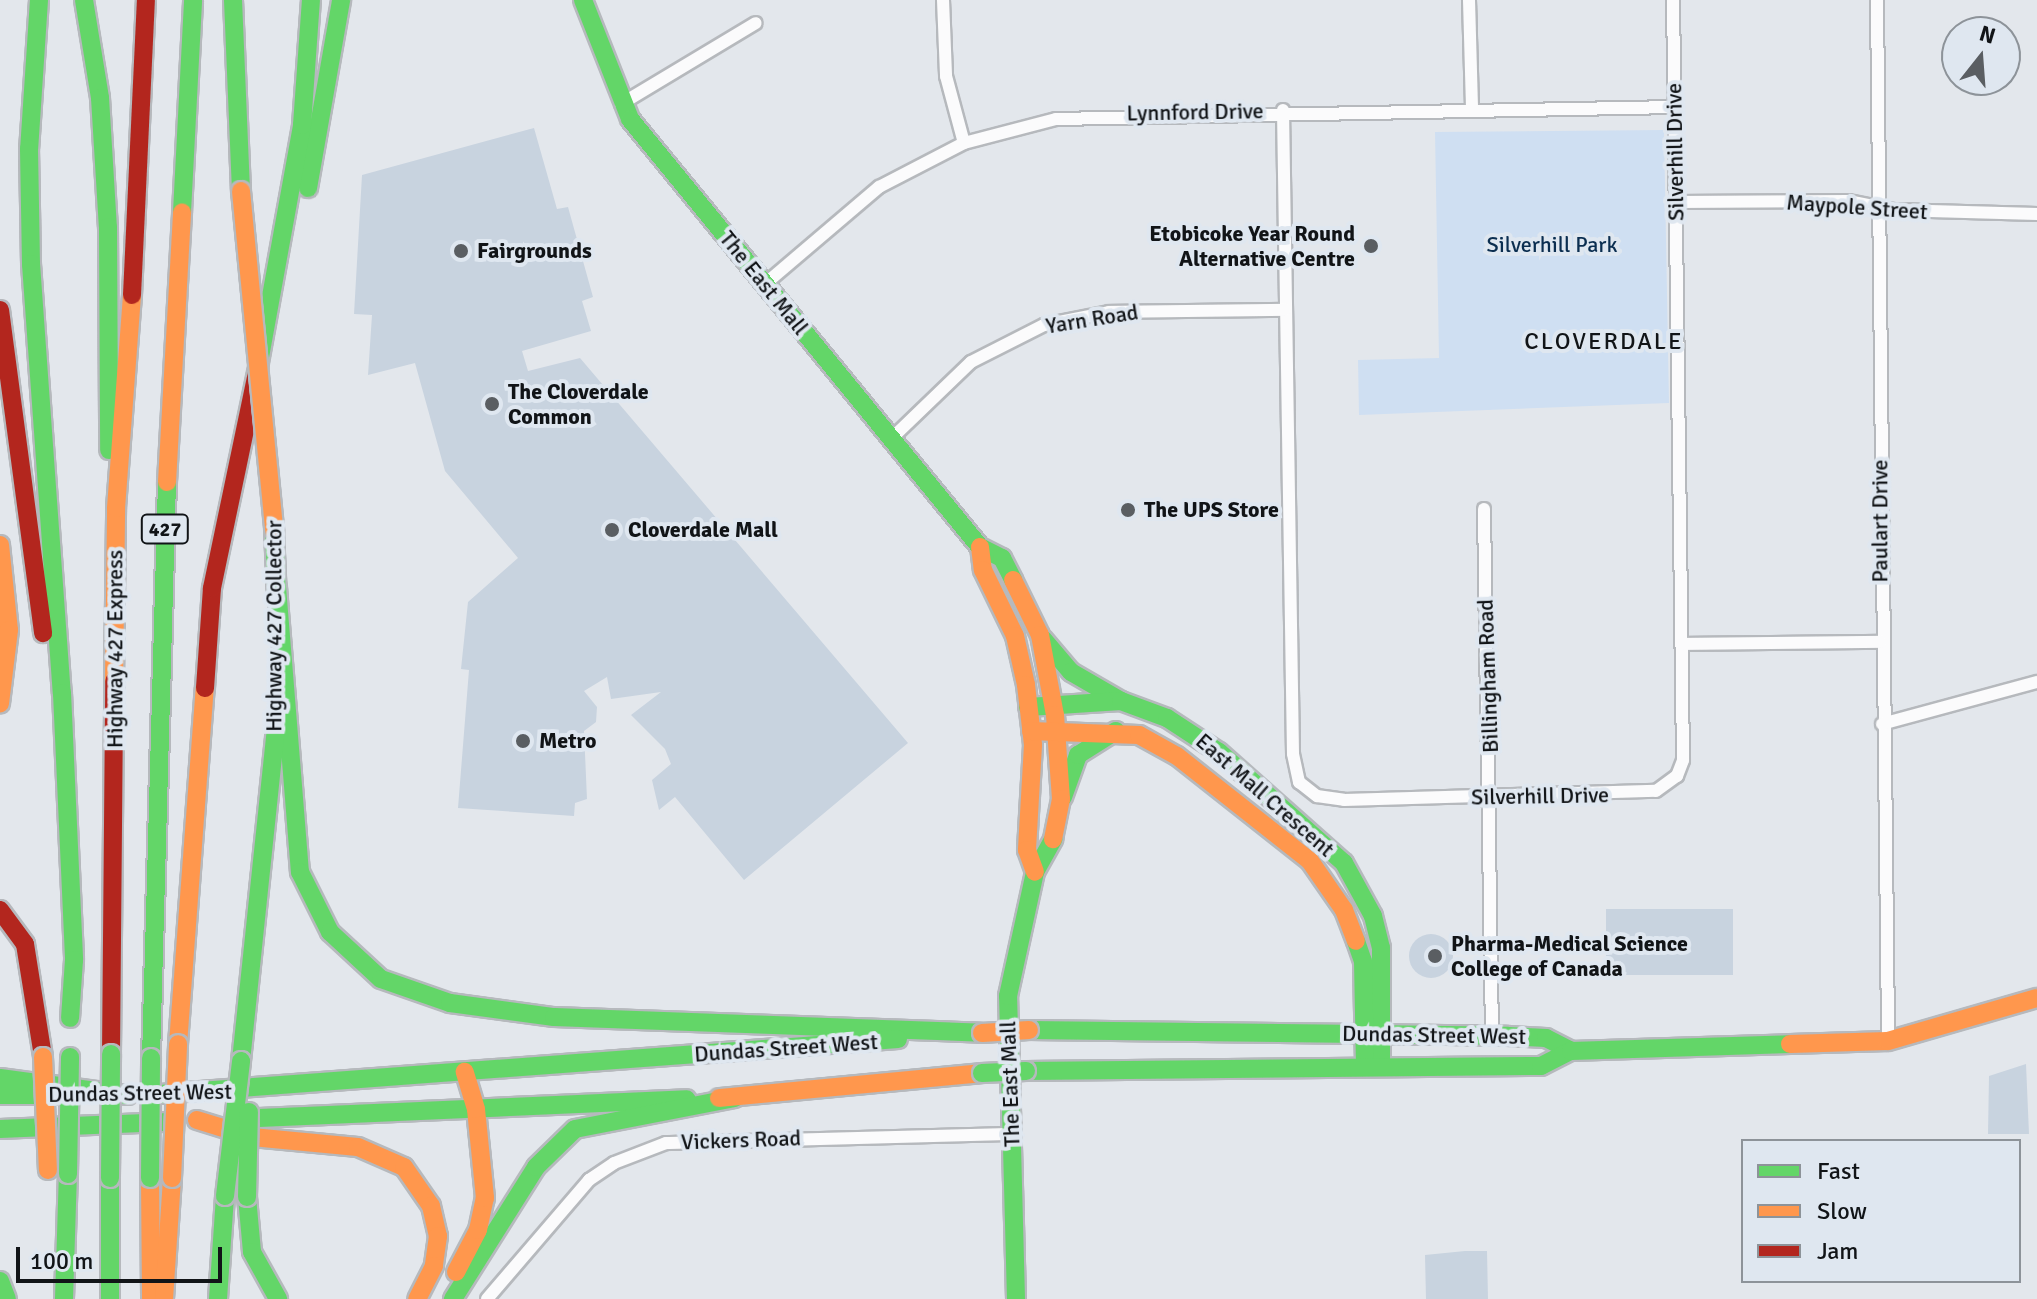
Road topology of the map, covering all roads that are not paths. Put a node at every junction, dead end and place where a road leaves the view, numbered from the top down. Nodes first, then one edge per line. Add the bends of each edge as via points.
1 (39, 0) edge
2 (84, 0) edge
3 (146, 0) edge
4 (193, 0) edge
5 (233, 0) edge
6 (311, 0) edge
7 (341, 0) edge
8 (583, 0) edge
9 (943, 0) edge
10 (1469, 0) edge
11 (1673, 0) edge
12 (1877, 0) edge
13 (756, 23) dead end
14 (621, 104) junction
15 (1674, 107) junction
16 (1472, 108) junction
17 (1283, 110) junction
18 (964, 143) junction
19 (1676, 202) junction
20 (1878, 208) junction
21 (2037, 214) edge
22 (765, 284) junction
23 (0, 310) edge
24 (1285, 310) junction
25 (271, 316) junction
26 (891, 439) junction
27 (116, 508) junction
28 (1484, 509) dead end
29 (0, 545) edge
30 (980, 547) junction
31 (277, 587) junction
32 (1040, 635) junction
33 (1881, 642) junction
34 (1684, 644) junction
35 (2037, 682) edge
36 (1121, 701) junction
37 (0, 703) edge
38 (1054, 705) junction
39 (1028, 707) junction
40 (1882, 724) junction
41 (1057, 728) junction
42 (1119, 730) junction
43 (1031, 731) junction
44 (1492, 798) junction
45 (1061, 799) junction
46 (1035, 872) junction
47 (0, 910) edge
48 (2037, 998) edge
49 (70, 1018) junction
50 (982, 1033) junction
51 (1374, 1035) junction
52 (1492, 1036) junction
53 (1888, 1041) junction
54 (1571, 1051) junction
55 (246, 1062) junction
56 (1373, 1065) junction
57 (465, 1072) junction
58 (0, 1078) edge
59 (0, 1095) edge
60 (128, 1095) junction
61 (735, 1098) junction
62 (476, 1109) junction
63 (197, 1120) junction
64 (0, 1129) edge
65 (1012, 1134) junction
66 (64, 1242) junction
67 (0, 1281) edge
68 (7, 1299) edge
69 (64, 1299) edge
70 (110, 1299) edge
71 (151, 1299) edge
72 (164, 1299) edge
73 (218, 1299) edge
74 (278, 1299) edge
75 (417, 1299) edge
76 (442, 1299) edge
77 (453, 1299) edge
78 (487, 1299) edge
79 (1016, 1299) edge

1 - 49 main road via 29,149 31,264 62,693 74,960
2 - 27 main road via 101,112
3 - 27 main road, Highway 427 Express / 427 via 125,442
4 - 71 main road, Highway 427 Express / 427, bridge via 161,601
5 - 31 main road, Highway 427 Collector, bridge via 241,191
6 - 25 main road via 302,125
7 - 25 main road via 293,269
8 - 14 main road, The East Mall
9 - 18 street via 946,76
10 - 16 street
11 - 15 street, Silverhill Drive
12 - 20 street, Paulart Drive
13 - 14 street
14 - 22 main road, The East Mall
15 - 16 street, Lynnford Drive
15 - 19 street, Silverhill Drive
16 - 17 street, Lynnford Drive
17 - 18 street, Lynnford Drive via 1056,119
17 - 24 street, Silverhill Drive
18 - 22 street, Lynnford Drive via 879,187
19 - 20 street, Maypole Street via 1848,201
19 - 34 street, Silverhill Drive
20 - 21 street, Maypole Street
20 - 33 street, Paulart Drive
22 - 26 main road, The East Mall
23 - 49 main road via 48,678
24 - 26 street, Yarn Road via 1109,312 1044,325 971,362
24 - 44 street, Silverhill Drive via 1296,776 1310,793 1327,798
25 - 72 main road, bridge via 212,588
26 - 30 main road, The East Mall
27 - 70 main road, Highway 427 Express / 427, bridge
28 - 44 street, Billingham Road
29 - 37 main road via 9,630
30 - 32 main road, The East Mall via 1002,558
30 - 39 main road, The East Mall via 983,570 1015,636
31 - 50 main road via 300,872 313,906 340,945 394,986 489,1009 652,1024
31 - 55 main road, Highway 427 Collector via 279,704
32 - 36 main road via 1071,672
32 - 38 main road, The East Mall
33 - 34 street
33 - 40 street, Paulart Drive
34 - 44 street, Silverhill Drive via 1683,760 1668,785 1640,794
35 - 40 street
36 - 38 main road, East Mall Crescent
36 - 51 main road, East Mall Crescent via 1200,737 1344,863 1373,916 1381,948
38 - 39 main road, East Mall Crescent
38 - 41 main road, The East Mall
39 - 43 main road, The East Mall
40 - 53 street, Paulart Drive
41 - 42 main road, East Mall Crescent
41 - 43 main road, East Mall Crescent
41 - 45 main road, The East Mall
42 - 45 main road via 1078,755
42 - 51 main road, East Mall Crescent via 1177,756 1310,861 1344,910 1363,961
43 - 46 main road, The East Mall via 1027,850
44 - 52 street, Billingham Road
45 - 46 main road, The East Mall via 1050,854
46 - 65 main road, The East Mall via 1008,996
47 - 66 main road, bridge via 25,944 43,1057 48,1170
48 - 53 main road, Dundas Street West
49 - 66 main road, bridge
50 - 51 main road, Dundas Street West, bridge
50 - 57 main road, Dundas Street West
51 - 52 main road, Dundas Street West
51 - 56 main road, East Mall Crescent
52 - 54 main road, Dundas Street West via 1546,1038
53 - 54 main road, Dundas Street West
54 - 56 main road, Dundas Street West via 1541,1066
55 - 73 main road, Highway 427 Collector, bridge via 225,1196
55 - 74 main road, bridge via 252,1252
56 - 61 main road, Dundas Street West, bridge via 982,1073
57 - 60 main road, Dundas Street West
57 - 62 main road
58 - 60 main road
59 - 60 main road, Dundas Street West
61 - 62 main road, Dundas Street West
61 - 77 main road via 575,1129 536,1167
62 - 63 main road, Dundas Street West
62 - 76 main road via 485,1198 478,1230
63 - 64 main road, Dundas Street West
63 - 75 main road via 252,1137 358,1147 404,1167 431,1206 438,1236 438,1253
65 - 78 street, Vickers Road via 666,1143 589,1180
65 - 79 main road, The East Mall
66 - 69 main road
67 - 68 main road

